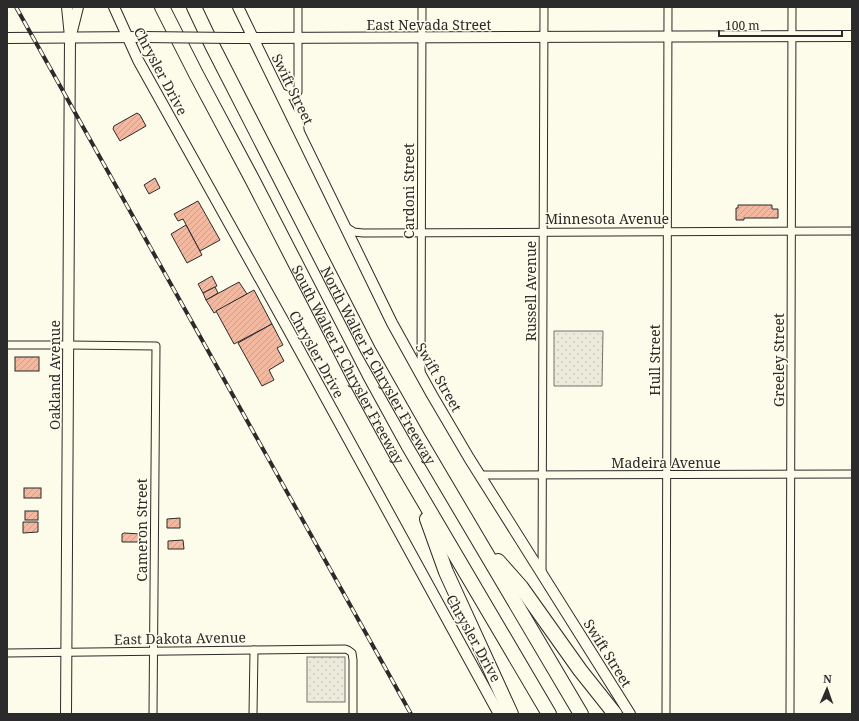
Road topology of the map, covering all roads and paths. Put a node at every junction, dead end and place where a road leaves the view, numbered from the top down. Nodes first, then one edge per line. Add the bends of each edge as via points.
1 (66, 7) edge
2 (78, 7) edge
3 (114, 7) edge
4 (162, 7) edge
5 (194, 7) edge
6 (238, 7) edge
7 (298, 7) edge
8 (422, 7) edge
9 (544, 7) edge
10 (668, 7) edge
11 (792, 7) edge
12 (792, 36) junction
13 (852, 36) edge
14 (70, 37) junction
15 (128, 37) junction
16 (544, 37) junction
17 (668, 37) junction
18 (7, 38) edge
19 (253, 38) junction
20 (298, 38) junction
21 (422, 38) junction
22 (278, 91) junction
23 (297, 94) junction
24 (301, 137) junction
25 (344, 225) junction
26 (667, 231) junction
27 (791, 231) junction
28 (852, 231) edge
29 (543, 232) junction
30 (362, 233) junction
31 (421, 233) junction
32 (350, 238) junction
33 (68, 344) junction
34 (7, 346) edge
35 (421, 375) junction
36 (790, 474) junction
37 (852, 474) edge
38 (480, 475) junction
39 (542, 475) junction
40 (666, 475) junction
41 (415, 486) junction
42 (472, 530) junction
43 (542, 575) junction
44 (254, 650) junction
45 (154, 651) junction
46 (7, 653) edge
47 (66, 653) junction
48 (66, 714) edge
49 (153, 714) edge
50 (253, 714) edge
51 (352, 714) edge
52 (499, 714) edge
53 (511, 714) edge
54 (549, 714) edge
55 (581, 714) edge
56 (615, 714) edge
57 (630, 714) edge
58 (666, 714) edge
59 (790, 714) edge

1 - 14 main road
2 - 14 main road
3 - 15 main road, Chrysler Drive
4 - 41 highway, South Walter P. Chrysler Freeway via 356,381
5 - 42 highway, North Walter P. Chrysler Freeway via 368,350
6 - 19 main road
7 - 20 street
8 - 21 street, Cardoni Street
9 - 16 street, Russell Avenue
10 - 17 street, Hull Street
11 - 12 street, Greeley Street
12 - 13 main road, East Nevada Street
12 - 17 main road, East Nevada Street
12 - 27 street, Greeley Street
14 - 15 main road, East Nevada Street
14 - 18 main road, East Nevada Street
14 - 33 main road, Oakland Avenue
15 - 19 main road, East Nevada Street, bridge
15 - 52 main road, Chrysler Drive via 138,60
16 - 17 main road, East Nevada Street
16 - 21 main road, East Nevada Street
16 - 29 street, Russell Avenue
17 - 26 street, Hull Street
19 - 20 main road, East Nevada Street
19 - 22 main road, Swift Street
20 - 21 main road, East Nevada Street
20 - 23 street
21 - 31 street, Cardoni Street
22 - 23 street via 293,96
22 - 24 main road, Swift Street
23 - 24 street
24 - 25 main road, Swift Street
25 - 30 street, Minnesota Avenue via 354,232
25 - 32 main road, Swift Street
26 - 27 street, Minnesota Avenue
26 - 29 street, Minnesota Avenue
26 - 40 street, Hull Street
27 - 28 street, Minnesota Avenue
27 - 36 street, Greeley Street
29 - 31 street, Minnesota Avenue
29 - 39 street, Russell Avenue
30 - 31 street, Minnesota Avenue
30 - 32 street, Minnesota Avenue
31 - 35 street, Cardoni Street
32 - 35 main road, Swift Street
33 - 34 street
33 - 45 street, Cameron Street via 156,346
33 - 47 main road, Oakland Avenue
35 - 38 main road, Swift Street
36 - 37 street, Madeira Avenue
36 - 40 street, Madeira Avenue
36 - 59 street, Greeley Street
38 - 39 street, Madeira Avenue
38 - 43 main road, Swift Street
39 - 40 street, Madeira Avenue
39 - 43 street, Russell Avenue
40 - 58 street, Hull Street
41 - 53 highway via 446,572
41 - 54 highway, South Walter P. Chrysler Freeway
42 - 55 highway, North Walter P. Chrysler Freeway
42 - 56 highway via 521,587
43 - 57 main road, Swift Street
44 - 45 street, East Dakota Avenue
44 - 50 street
44 - 51 street, East Dakota Avenue via 348,650 352,653 353,660
45 - 47 street, East Dakota Avenue
45 - 49 street, Cameron Street
46 - 47 street, East Dakota Avenue
47 - 48 main road, Oakland Avenue

